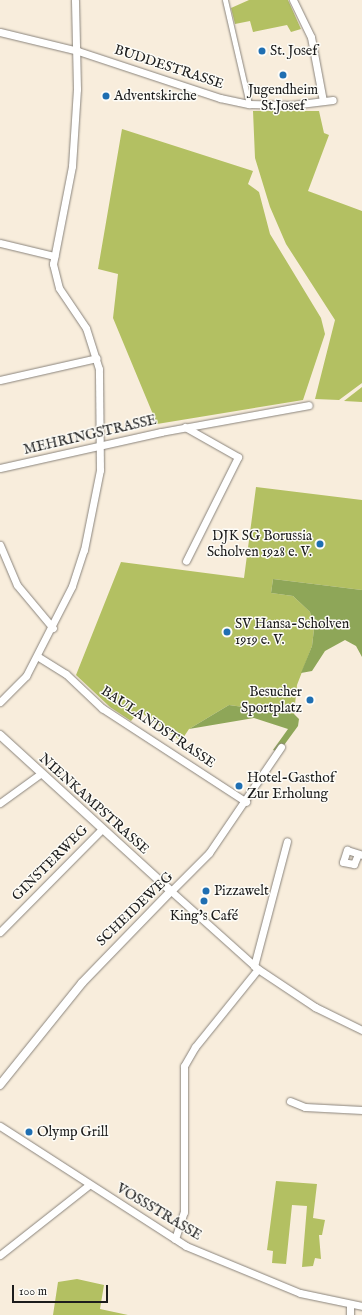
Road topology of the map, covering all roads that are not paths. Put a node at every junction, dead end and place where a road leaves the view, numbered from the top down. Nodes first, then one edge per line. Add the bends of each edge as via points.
1 (75, 0) edge
2 (225, 0) edge
3 (293, 0) edge
4 (0, 32) edge
5 (78, 51) junction
6 (333, 100) dead end
7 (323, 102) junction
8 (249, 104) junction
9 (0, 243) edge
10 (54, 256) junction
11 (96, 358) junction
12 (0, 380) edge
13 (309, 405) dead end
14 (185, 427) junction
15 (102, 447) junction
16 (0, 468) edge
17 (0, 545) edge
18 (186, 561) dead end
19 (53, 628) junction
20 (38, 656) junction
21 (0, 702) edge
22 (0, 735) edge
23 (282, 747) dead end
24 (40, 774) junction
25 (246, 802) junction
26 (0, 803) edge
27 (102, 829) junction
28 (288, 840) dead end
29 (171, 891) junction
30 (0, 932) edge
31 (256, 968) junction
32 (362, 1030) edge
33 (0, 1085) edge
34 (290, 1101) dead end
35 (362, 1110) edge
36 (0, 1126) edge
37 (89, 1185) junction
38 (175, 1239) junction
39 (0, 1255) edge
40 (350, 1305) junction
41 (362, 1306) edge
42 (350, 1315) edge

1 - 5 street
2 - 8 street
3 - 7 street via 311,37
4 - 5 street, BUDDESTRASSE
5 - 8 street, BUDDESTRASSE via 197,92
5 - 10 street via 72,166
6 - 7 street, BUDDESTRASSE
7 - 8 street, BUDDESTRASSE
9 - 10 street
10 - 11 street via 54,276 86,328
11 - 12 street
11 - 15 street via 102,393
13 - 14 street, MEHRINGSTRASSE
14 - 15 street, MEHRINGSTRASSE
14 - 18 street via 238,457
15 - 16 street, MEHRINGSTRASSE
15 - 19 street via 84,550
17 - 19 street via 17,585
19 - 20 street
20 - 21 street via 26,676
20 - 25 street, BAULANDSTRASSE via 66,674 102,708
22 - 24 street, NIENKAMPSTRASSE
23 - 25 street, SCHEIDEWEG
24 - 26 street
24 - 27 street, NIENKAMPSTRASSE
25 - 29 street, SCHEIDEWEG via 198,866
27 - 29 street, NIENKAMPSTRASSE
27 - 30 street, GINSTERWEG
28 - 31 street
29 - 31 street
29 - 33 street, SCHEIDEWEG via 86,978
31 - 32 street via 316,1007
31 - 38 street via 195,1047 184,1066 184,1212
34 - 35 street via 305,1107
36 - 37 street, VOSSSTRASSE
37 - 38 street, VOSSSTRASSE
37 - 39 street
38 - 40 street, VOSSSTRASSE via 300,1293
40 - 41 street, VOSSSTRASSE
40 - 42 street

